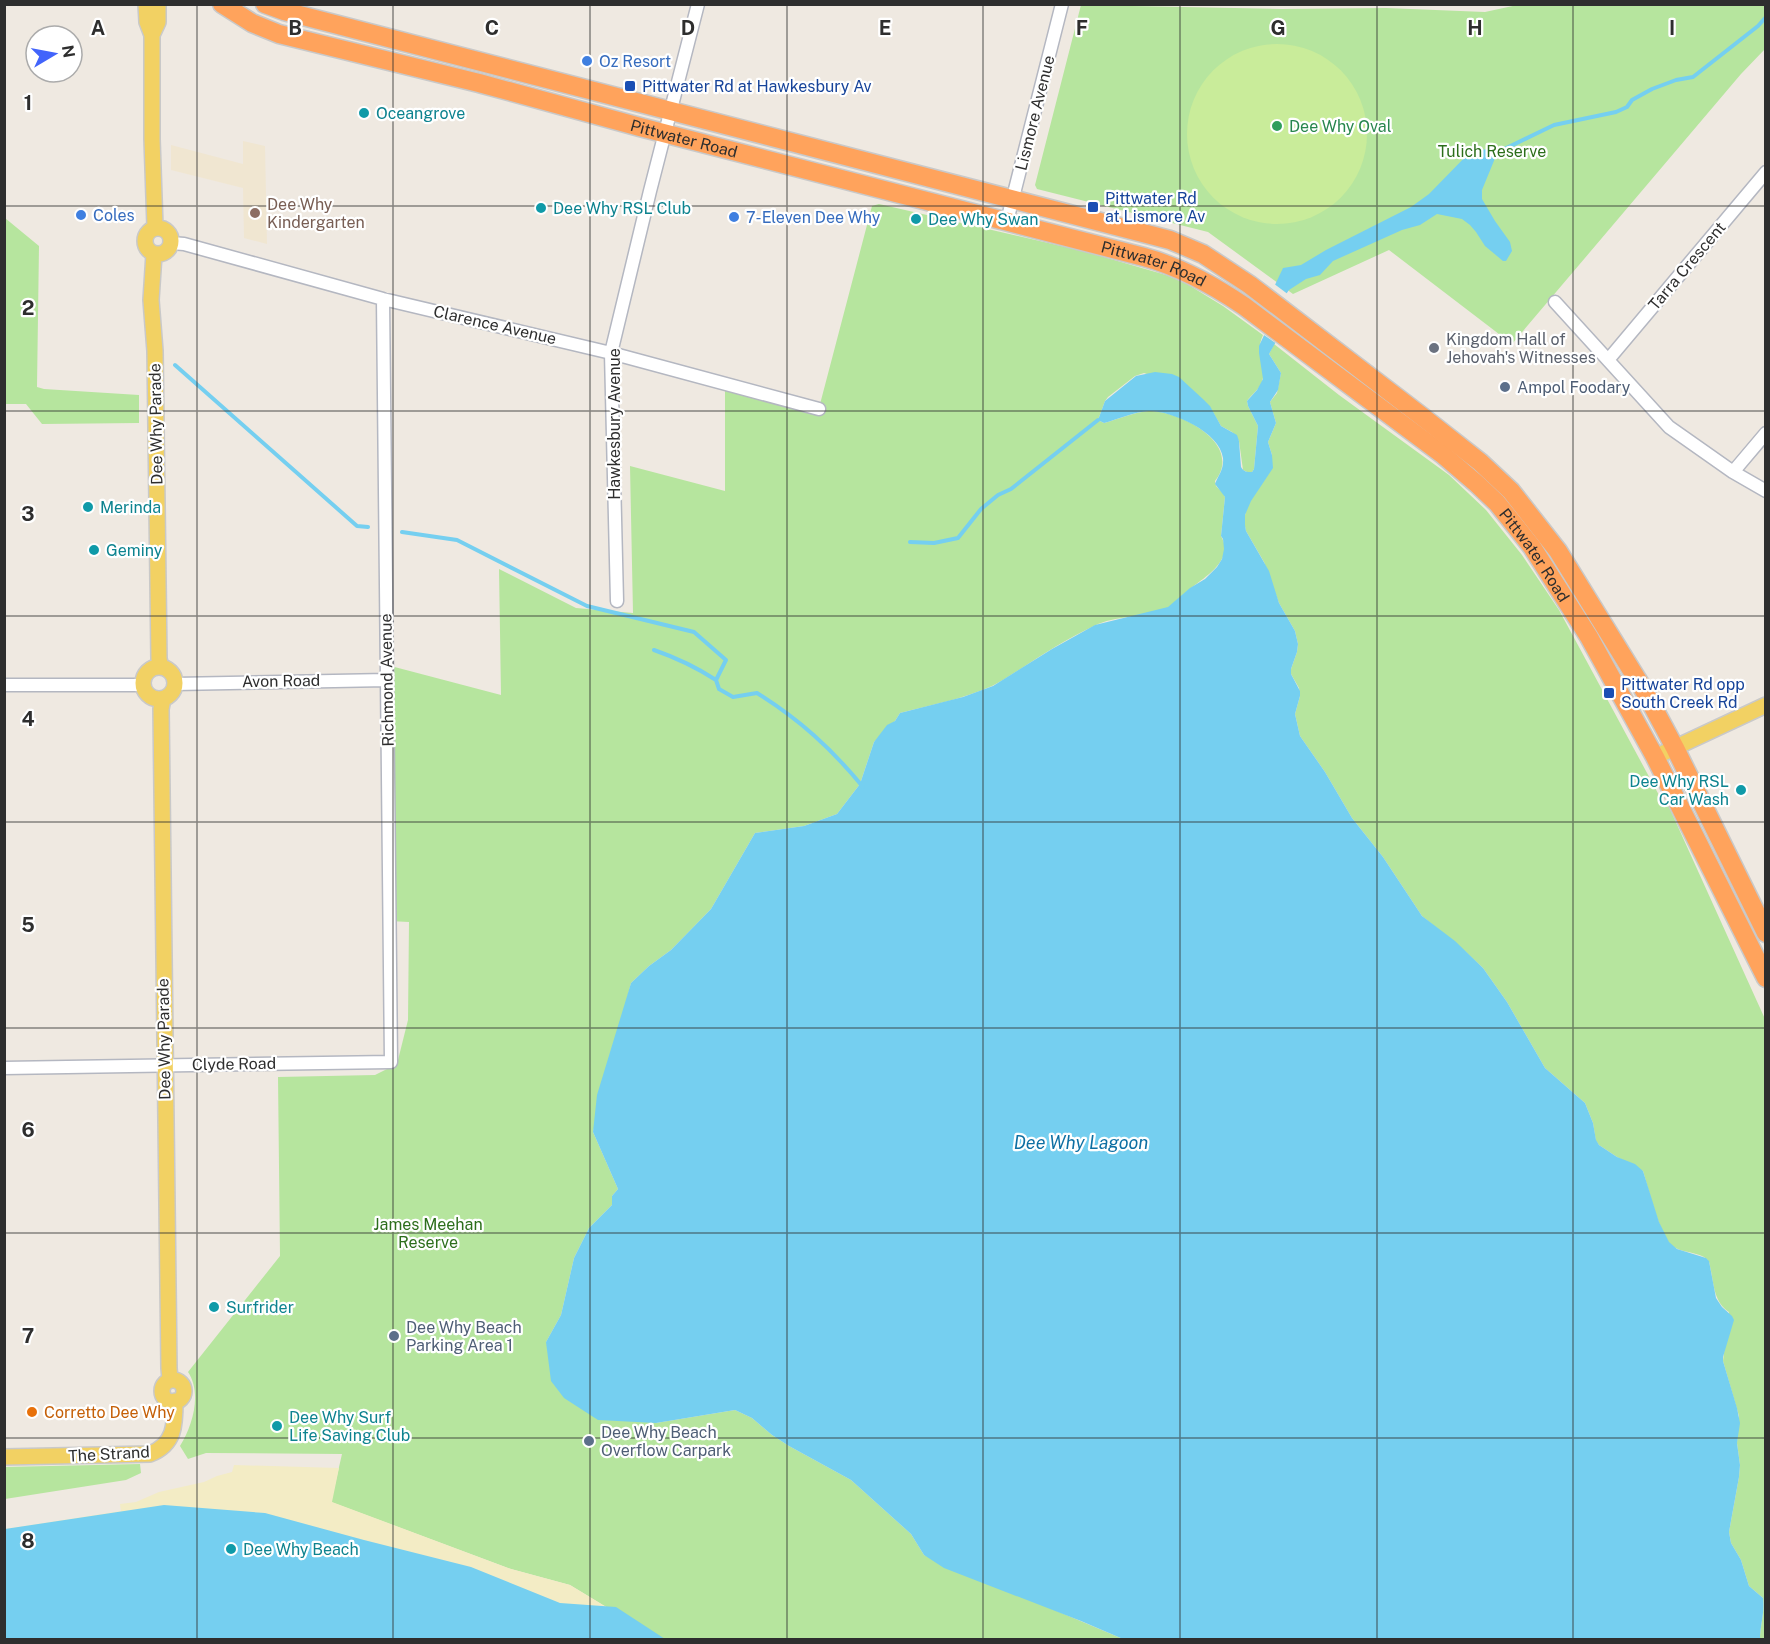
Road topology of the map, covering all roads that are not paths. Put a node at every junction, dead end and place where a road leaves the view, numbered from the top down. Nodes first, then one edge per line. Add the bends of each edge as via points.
1 (146, 4) edge
2 (158, 4) edge
3 (222, 4) edge
4 (265, 4) edge
5 (698, 4) edge
6 (1062, 4) edge
7 (152, 35) junction
8 (670, 112) junction
9 (666, 133) junction
10 (1766, 172) edge
11 (1013, 200) junction
12 (1007, 221) junction
13 (155, 227) junction
14 (171, 243) junction
15 (154, 254) junction
16 (383, 298) junction
17 (1555, 302) dead end
18 (611, 353) junction
19 (1608, 360) junction
20 (819, 409) dead end
21 (1766, 433) edge
22 (1733, 472) junction
23 (1766, 491) edge
24 (617, 601) dead end
25 (161, 667) junction
26 (387, 680) junction
27 (175, 684) junction
28 (4, 685) edge
29 (143, 685) junction
30 (163, 699) junction
31 (1766, 705) edge
32 (1675, 748) junction
33 (1655, 757) junction
34 (1766, 933) edge
35 (1766, 978) edge
36 (391, 1062) joint
37 (165, 1065) junction
38 (4, 1068) edge
39 (175, 1401) joint
40 (4, 1457) edge

1 - 7 main road
2 - 7 main road via 158,22
3 - 9 highway, Pittwater Road via 279,34 479,82
4 - 8 highway, Pittwater Road
5 - 8 street, Hawkesbury Avenue
6 - 11 street, Lismore Avenue
7 - 13 main road
8 - 9 street, Hawkesbury Avenue
8 - 11 highway, Pittwater Road
9 - 12 highway, Pittwater Road
9 - 18 street, Hawkesbury Avenue
10 - 19 street, Tarra Crescent
11 - 12 street, Lismore Avenue
11 - 32 highway, Pittwater Road via 1170,240 1210,258 1286,311 1498,477 1558,551
12 - 33 highway, Pittwater Road via 1170,265 1215,287 1442,454 1497,503 1532,547 1589,637
13 - 14 main road via 167,231
13 - 15 main road via 147,232 145,240 147,249
14 - 15 main road via 167,251
14 - 16 street, Clarence Avenue
15 - 25 main road, Dee Why Parade via 151,308
16 - 18 street, Clarence Avenue
16 - 26 street, Richmond Avenue
17 - 19 street
18 - 20 street, Clarence Avenue
18 - 24 street, Hawkesbury Avenue
19 - 22 street via 1669,427
21 - 22 street
22 - 23 street
25 - 27 main road via 173,675
25 - 29 main road via 146,673
26 - 27 street, Avon Road
26 - 36 street, Richmond Avenue
27 - 30 main road via 172,694
28 - 29 street
29 - 30 main road via 152,698
30 - 37 main road, Dee Why Parade via 160,709
31 - 32 main road
32 - 33 main road
32 - 34 highway, Pittwater Road
33 - 35 highway, Pittwater Road
36 - 37 street, Clyde Road
37 - 38 street, Clyde Road
37 - 39 main road, Dee Why Parade via 170,1380 162,1393 165,1399
39 - 40 main road, The Strand via 171,1436 160,1450 150,1454

